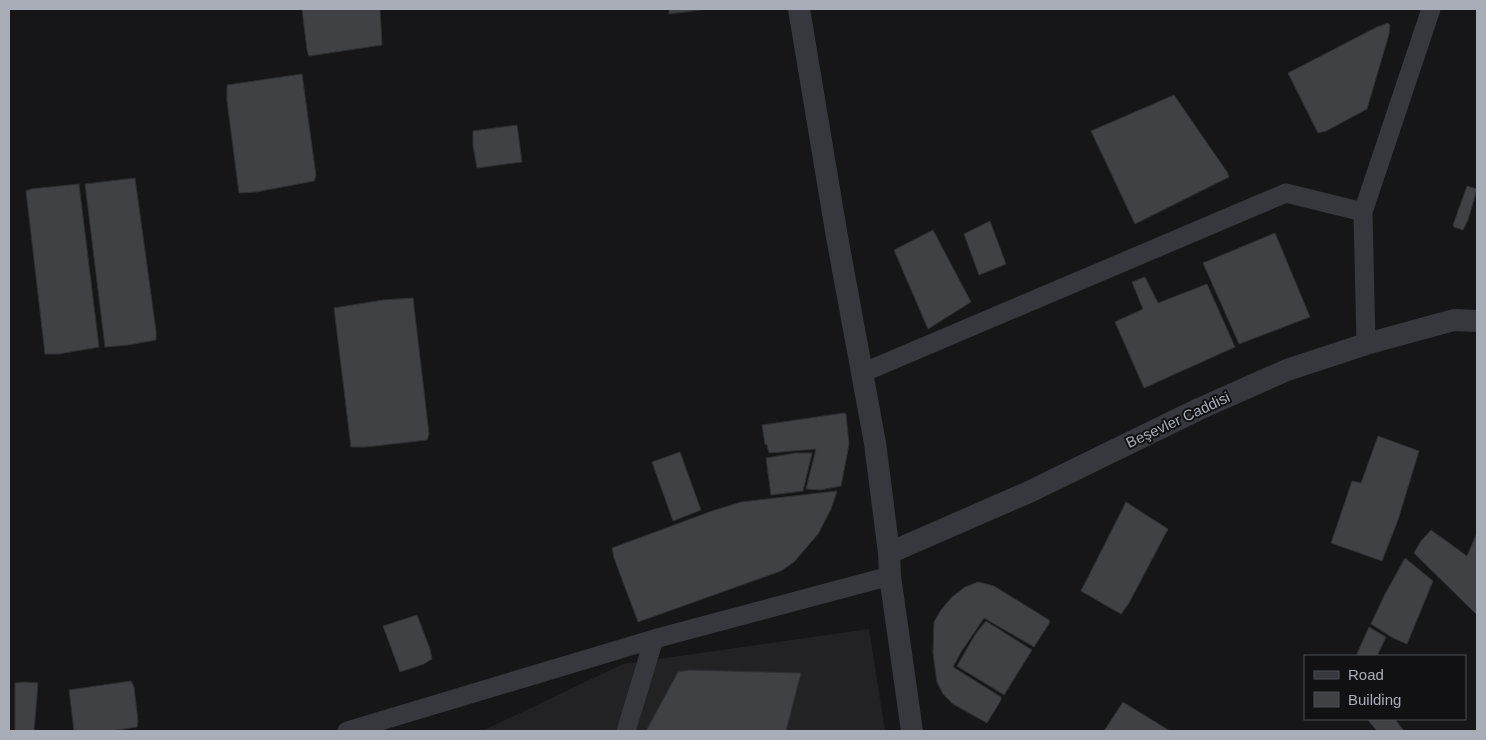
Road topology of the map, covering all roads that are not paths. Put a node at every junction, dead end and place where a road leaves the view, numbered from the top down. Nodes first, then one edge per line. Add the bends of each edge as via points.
1 (800, 9) edge
2 (1432, 9) edge
3 (1363, 212) junction
4 (1477, 320) edge
5 (1366, 344) junction
6 (862, 373) junction
7 (889, 553) junction
8 (890, 576) junction
9 (654, 639) junction
10 (347, 731) edge
11 (626, 731) edge
12 (912, 731) edge

1 - 6 street
2 - 3 street
3 - 5 street
3 - 6 street via 1286,193
4 - 5 street, Beşevler Caddisi via 1454,320
5 - 7 street, Beşevler Caddisi via 1288,370 1226,397 1029,492
6 - 7 street
7 - 8 street
8 - 9 street
8 - 12 street
9 - 10 street
9 - 11 street

